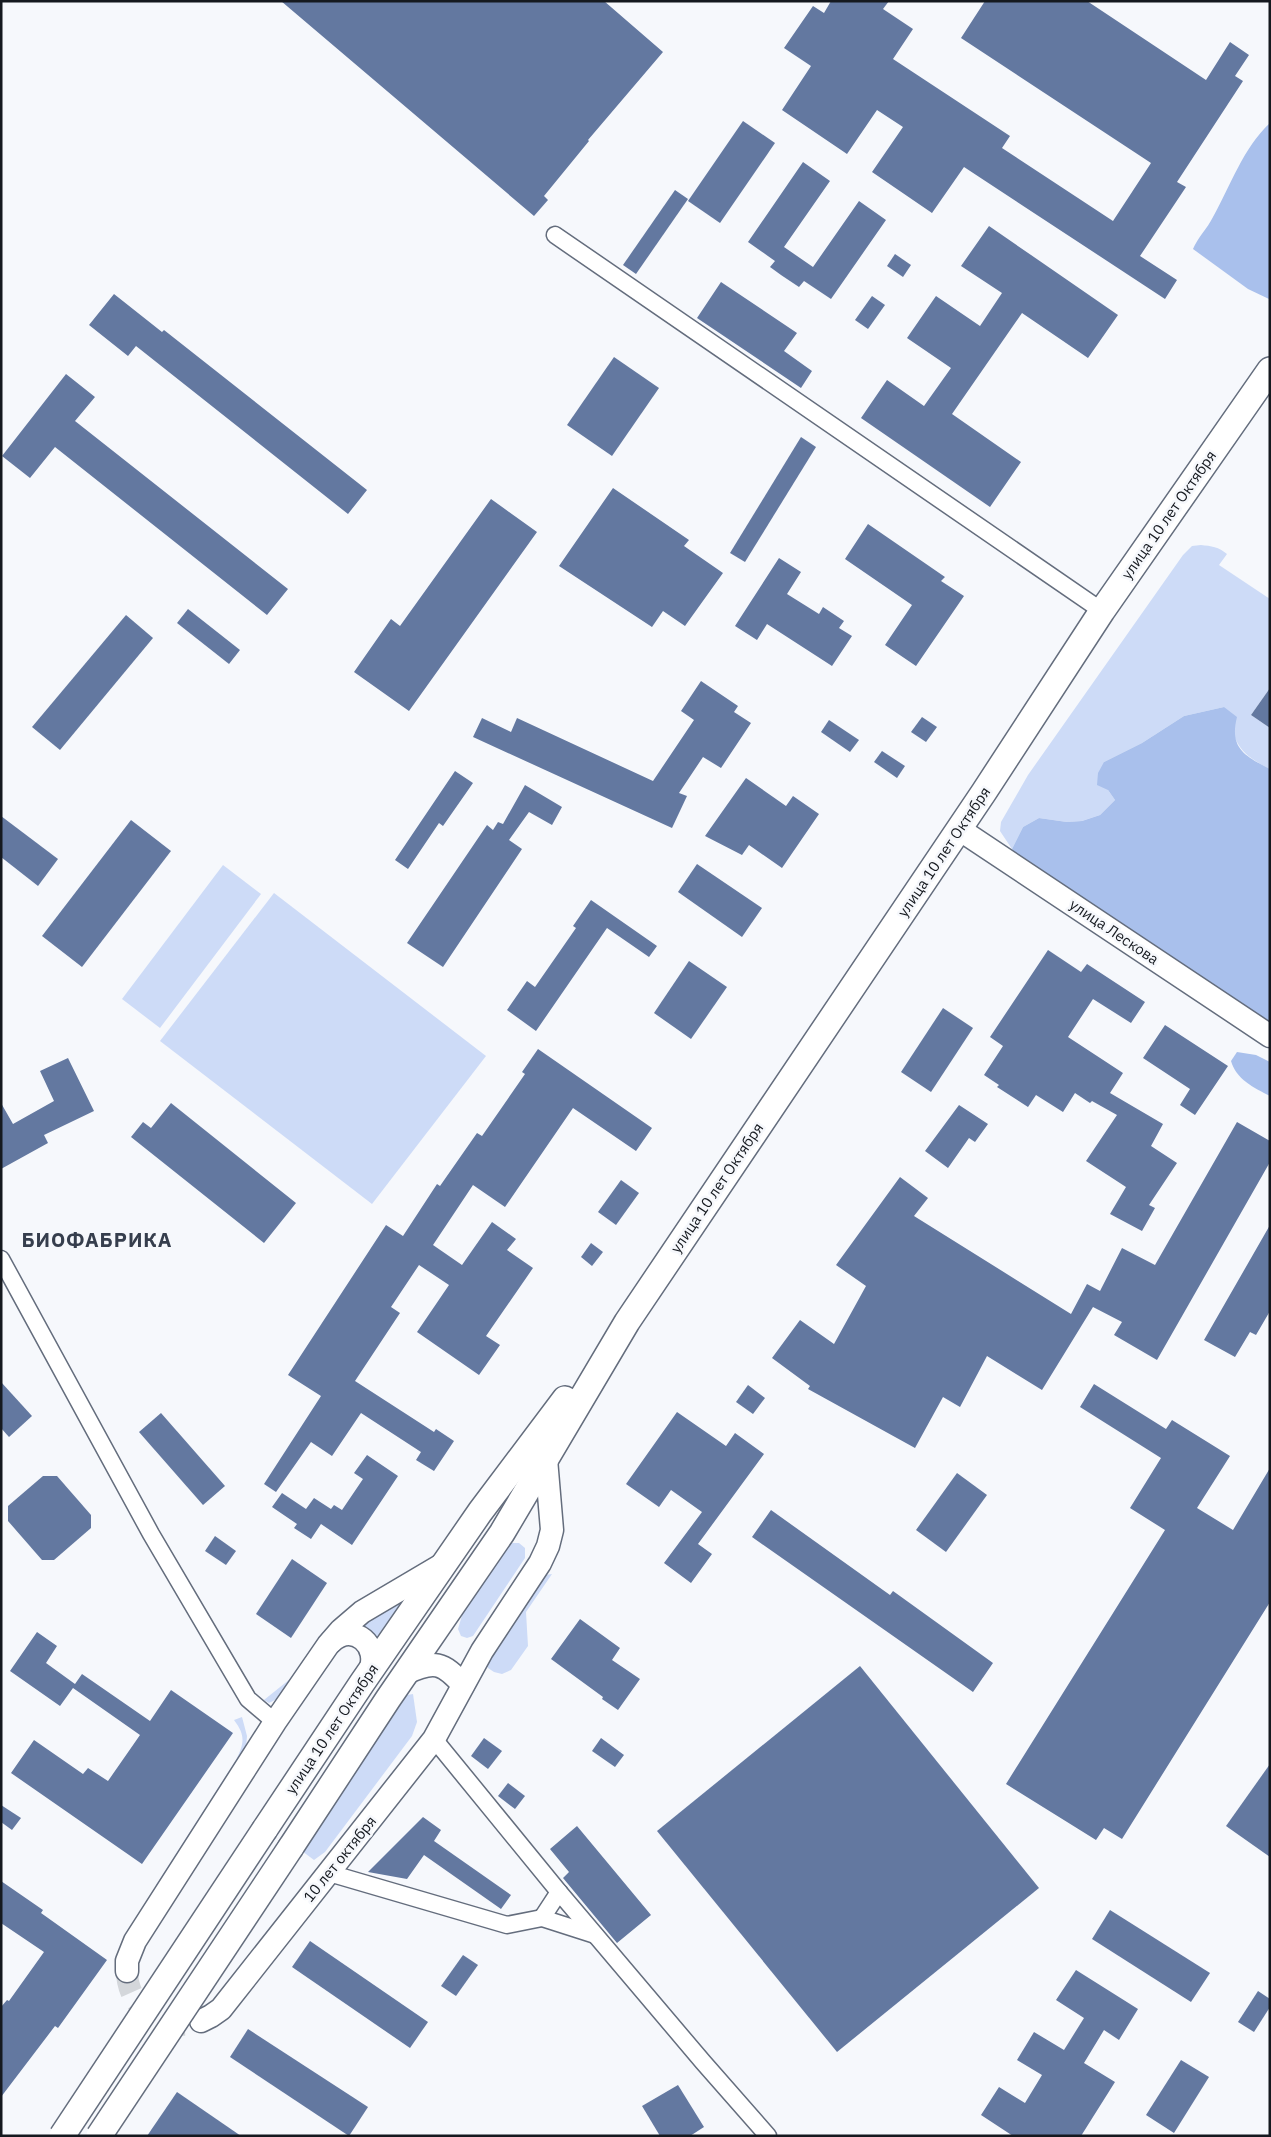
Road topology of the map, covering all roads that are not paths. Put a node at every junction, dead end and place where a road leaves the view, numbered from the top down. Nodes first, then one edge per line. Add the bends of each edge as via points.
1 (555, 235) dead end
2 (1270, 370) edge
3 (1102, 611) junction
4 (959, 829) junction
5 (1270, 1036) edge
6 (1, 1259) edge
7 (619, 1334) junction
8 (546, 1459) junction
9 (445, 1563) junction
10 (328, 1645) junction
11 (369, 1673) junction
12 (406, 1673) junction
13 (463, 1685) junction
14 (274, 1722) junction
15 (434, 1740) junction
16 (329, 1873) junction
17 (559, 1892) junction
18 (542, 1918) junction
19 (597, 1936) junction
20 (127, 1971) tunnel mouth
21 (201, 2020) tunnel mouth
22 (62, 2136) edge
23 (99, 2136) edge
24 (768, 2136) edge

1 - 3 street
2 - 3 main road, улица 10 лет Октября
3 - 4 main road, улица 10 лет Октября
4 - 5 street, улица Лескова
4 - 7 main road, улица 10 лет Октября
6 - 14 street via 151,1534 248,1699
7 - 8 main road, улица 10 лет Октября
7 - 9 main road, улица 10 лет Октября via 581,1378
8 - 12 main road, улица 10 лет Октября via 502,1532
8 - 13 street, 10 лет октября via 552,1530 548,1546 540,1564
9 - 10 street via 362,1612
9 - 11 main road, улица 10 лет Октября
10 - 11 street via 344,1634 363,1639 373,1654
10 - 14 street
11 - 22 main road, улица 10 лет Октября, bridge
12 - 13 street via 432,1664 442,1666
12 - 23 main road, улица 10 лет Октября, bridge
13 - 15 street, 10 лет октября
14 - 20 street via 135,1941 127,1961
15 - 16 street, 10 лет октября
15 - 17 street
16 - 18 street via 507,1925
16 - 21 street, 10 лет октября via 221,2008
17 - 18 street
17 - 19 street
18 - 19 street
19 - 24 street

